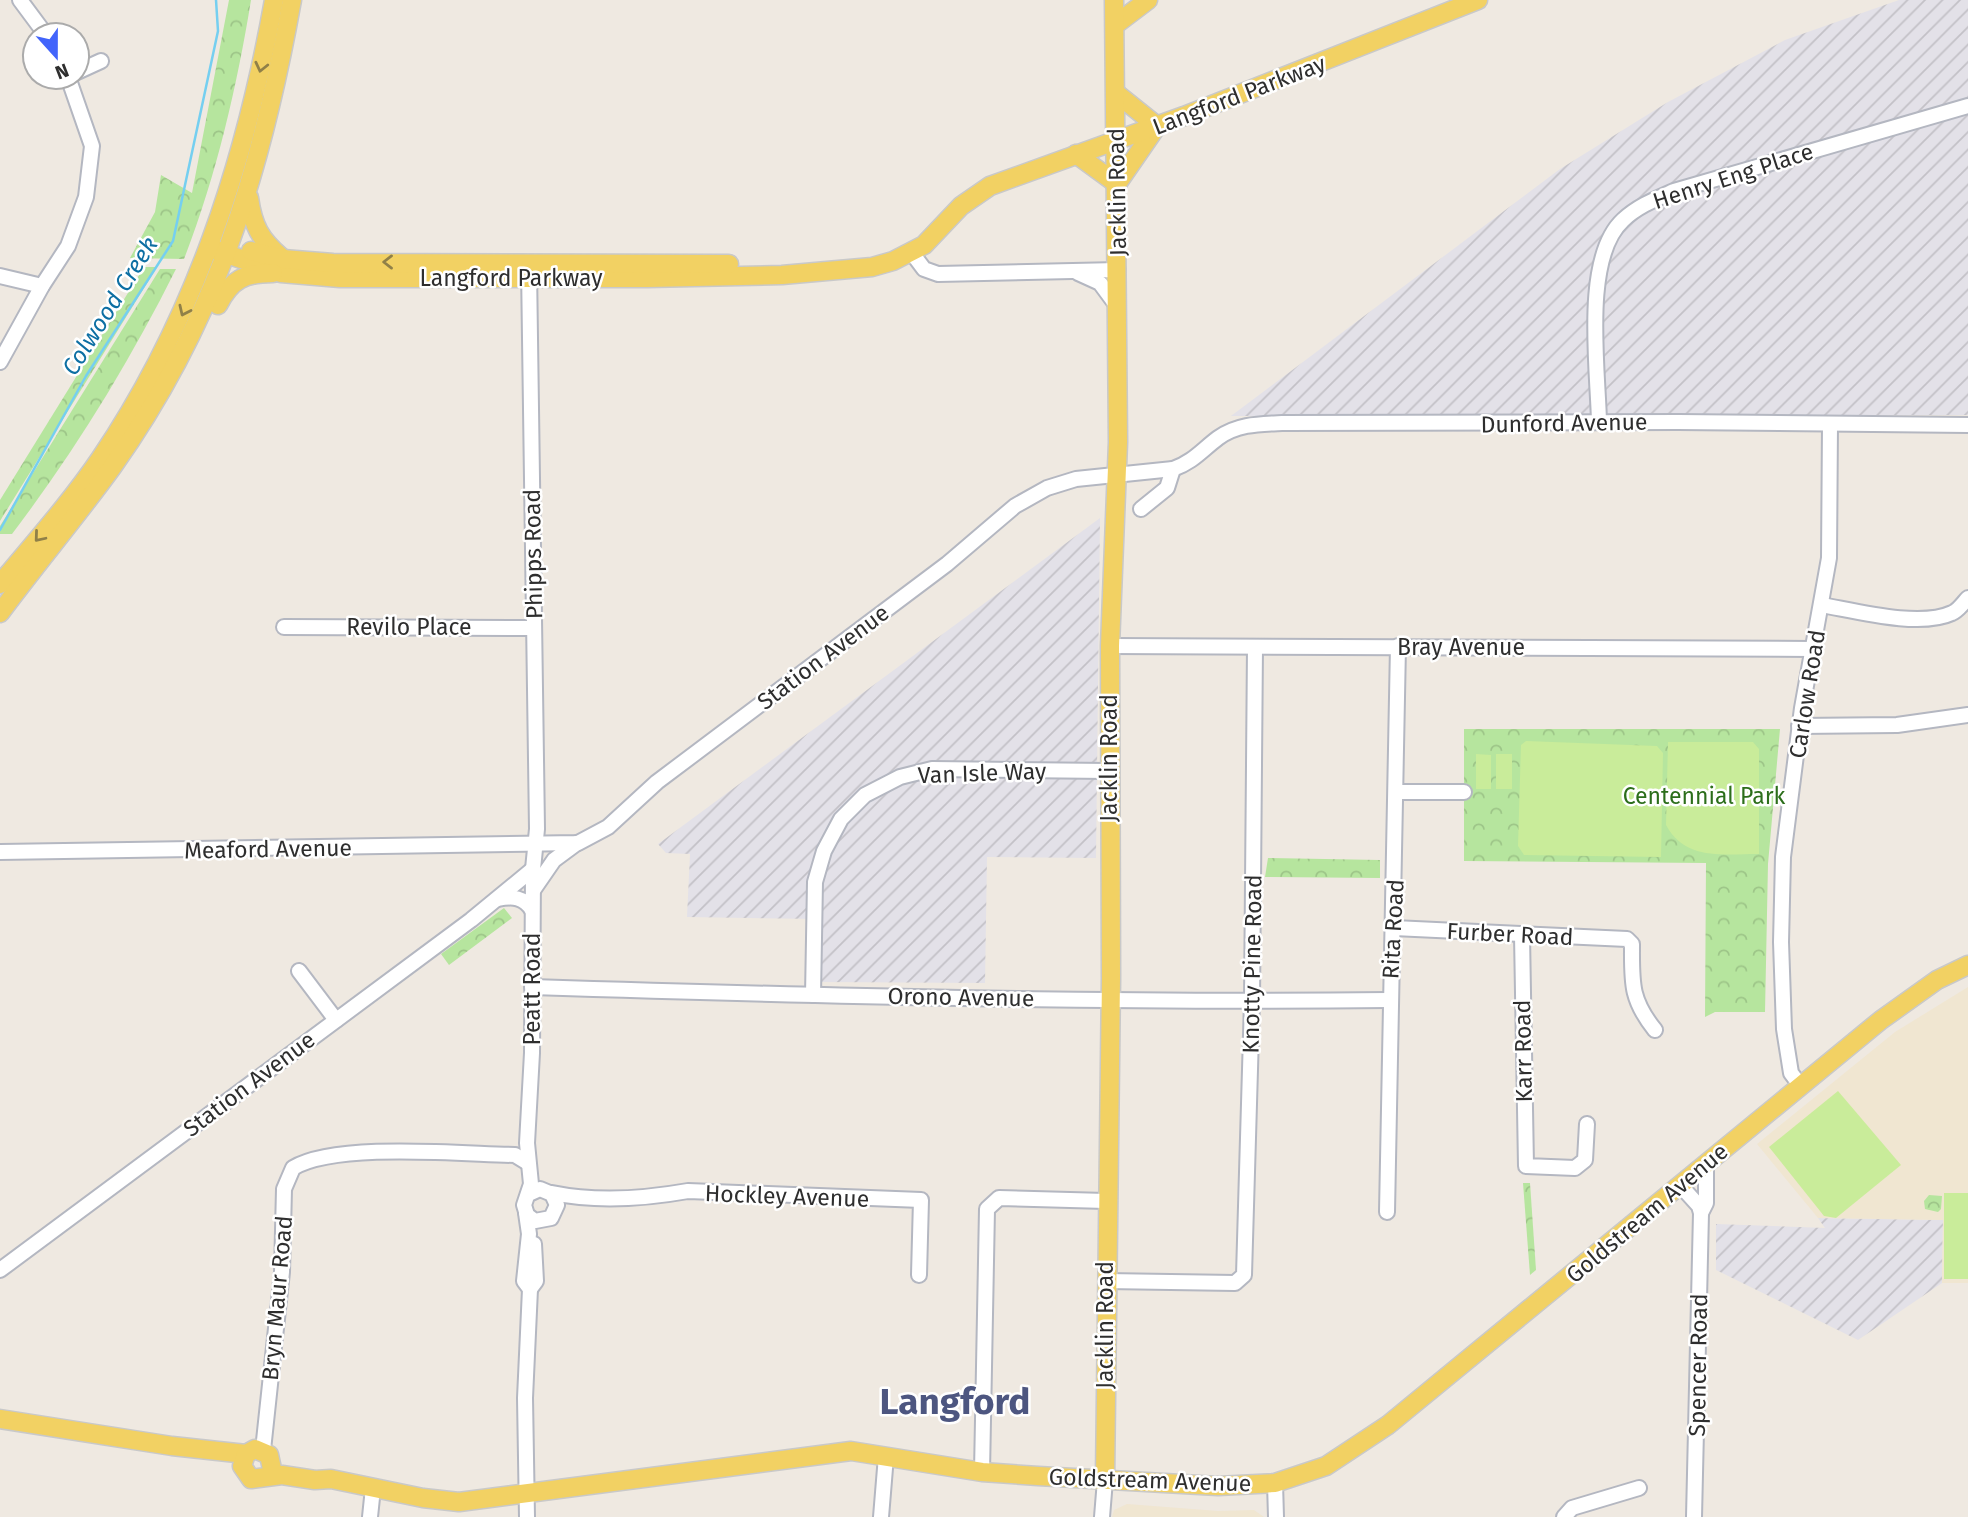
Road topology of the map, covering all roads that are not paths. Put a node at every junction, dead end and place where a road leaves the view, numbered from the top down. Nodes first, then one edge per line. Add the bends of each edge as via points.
1 (20, 0) edge
2 (274, 0) edge
3 (292, 0) edge
4 (1114, 0) edge
5 (1148, 0) edge
6 (1478, 0) edge
7 (36, 21) edge
8 (1115, 25) junction
9 (100, 61) dead end
10 (91, 65) edge
11 (73, 91) edge
12 (1116, 94) junction
13 (1968, 106) edge
14 (1157, 126) junction
15 (1116, 140) junction
16 (1076, 154) junction
17 (1117, 184) junction
18 (248, 195) junction
19 (212, 243) junction
20 (230, 249) junction
21 (912, 253) junction
22 (282, 266) junction
23 (1118, 270) junction
24 (529, 271) junction
25 (1077, 272) junction
26 (0, 276) edge
27 (42, 286) junction
28 (1118, 307) junction
29 (0, 362) edge
30 (1598, 422) junction
31 (1830, 425) junction
32 (1968, 425) edge
33 (1173, 468) junction
34 (1115, 475) junction
35 (1141, 509) dead end
36 (65, 528) junction
37 (0, 584) edge
38 (1968, 598) edge
39 (1822, 605) junction
40 (0, 612) edge
41 (284, 627) dead end
42 (534, 628) junction
43 (1110, 646) junction
44 (1398, 646) junction
45 (1255, 647) junction
46 (1812, 649) junction
47 (1968, 715) edge
48 (1800, 726) junction
49 (1108, 771) junction
50 (1398, 792) junction
51 (1464, 792) dead end
52 (578, 843) junction
53 (536, 844) junction
54 (0, 852) edge
55 (533, 869) junction
56 (533, 890) junction
57 (498, 899) junction
58 (532, 910) junction
59 (1394, 928) junction
60 (1522, 935) junction
61 (1968, 965) edge
62 (299, 971) dead end
63 (533, 987) junction
64 (813, 995) junction
65 (1111, 998) junction
66 (1389, 1000) junction
67 (1252, 1001) junction
68 (336, 1020) junction
69 (1656, 1030) dead end
70 (1800, 1085) junction
71 (1587, 1124) dead end
72 (528, 1139) junction
73 (515, 1155) junction
74 (528, 1163) junction
75 (1706, 1163) junction
76 (1680, 1185) junction
77 (549, 1192) junction
78 (529, 1194) junction
79 (578, 1199) junction
80 (1106, 1201) junction
81 (1387, 1212) dead end
82 (526, 1213) junction
83 (1701, 1213) junction
84 (551, 1217) junction
85 (0, 1270) edge
86 (919, 1275) dead end
87 (1106, 1281) junction
88 (530, 1289) junction
89 (1, 1418) edge
90 (886, 1456) junction
91 (258, 1459) junction
92 (982, 1472) junction
93 (1105, 1480) junction
94 (1275, 1483) junction
95 (373, 1488) junction
96 (1639, 1488) dead end
97 (527, 1496) junction
98 (370, 1517) edge
99 (527, 1517) edge
100 (881, 1517) edge
101 (1102, 1517) edge
102 (1276, 1517) edge
103 (1564, 1517) edge
104 (1694, 1517) edge

1 - 7 street
2 -> 19 main road via 244,140
3 - 18 main road
4 - 8 main road, Jacklin Road
5 - 8 main road
6 - 14 main road, Langford Parkway
8 - 12 main road, Jacklin Road
9 - 10 street
11 - 27 street via 92,146 91,176 74,234
12 - 14 main road
12 - 15 main road, Jacklin Road
13 - 30 street, Henry Eng Place via 1674,191 1644,204 1622,221 1606,243 1596,275
14 - 15 main road, Langford Parkway
14 - 17 main road
15 - 16 main road, Langford Parkway
15 - 17 main road, Jacklin Road
16 - 17 main road
16 - 21 main road, Langford Parkway via 983,190
17 - 23 main road, Jacklin Road
18 - 20 main road
18 - 22 main road via 256,230
19 - 20 main road, Langford Parkway
19 -> 37 main road via 159,361 127,418 70,499
20 - 22 main road, Langford Parkway
20 - 36 main road via 209,300 142,421
21 - 24 main road, Langford Parkway via 849,271 782,275
21 - 25 street via 924,269 937,274
22 - 24 main road, Langford Parkway via 340,278
22 - 36 main road via 239,278 228,286 147,435 111,487
23 - 25 street
23 - 28 main road, Jacklin Road
24 - 42 street, Phipps Road
25 - 28 street via 1100,283
26 - 27 street
27 - 29 street
28 - 34 main road, Jacklin Road
30 - 31 street, Dunford Avenue
30 - 33 street, Dunford Avenue via 1252,425 1231,430 1193,460
31 - 32 street, Dunford Avenue
31 - 39 street, Carlow Road via 1829,558
33 - 34 street, Dunford Avenue
33 - 35 street via 1167,488
34 - 43 main road, Jacklin Road
34 - 52 street, Station Avenue via 1076,479 1015,506 947,564 657,782 608,827
36 - 40 main road
38 - 39 street via 1953,613 1924,618
39 - 46 street, Carlow Road
41 - 42 street, Revilo Place
42 - 53 street, Phipps Road
43 - 45 street, Bray Avenue
43 - 49 main road, Jacklin Road
44 - 45 street, Bray Avenue
44 - 46 street, Bray Avenue
44 - 50 street, Rita Road
45 - 67 street, Knotty Pine Road
46 - 48 street, Carlow Road
47 - 48 street via 1897,725
48 - 70 street, Carlow Road via 1783,858 1781,942 1784,1029 1791,1073
49 - 64 street, Van Isle Way via 932,769 900,776 865,795 841,819 824,851 815,882
49 - 65 main road, Jacklin Road
50 - 51 street
50 - 59 street, Rita Road
52 - 53 street, Station Avenue
52 - 56 street via 554,860
53 - 54 street, Meaford Avenue
53 - 55 street, Peatt Road
55 - 56 street, Peatt Road
55 - 57 street, Station Avenue
56 - 58 street, Peatt Road
57 - 58 street via 516,897
57 - 68 street, Station Avenue
58 - 63 street, Peatt Road
59 - 60 street, Furber Road
59 - 66 street, Rita Road
60 - 69 street, Furber Road via 1627,939 1632,944 1632,988 1641,1012
60 - 71 street, Karr Road via 1526,1167 1575,1168 1585,1160
61 - 70 main road, Goldstream Avenue via 1904,1001
62 - 68 street
63 - 64 street, Orono Avenue
63 - 72 street, Peatt Road
64 - 65 street, Orono Avenue
65 - 67 street, Orono Avenue
65 - 80 main road, Jacklin Road
66 - 67 street, Orono Avenue
66 - 81 street, Rita Road
67 - 87 street, Knotty Pine Road via 1246,1268 1241,1281
68 - 85 street, Station Avenue
70 - 75 main road, Goldstream Avenue
72 - 73 street
72 - 74 street, Peatt Road
72 - 77 street, Peatt Road via 537,1177
73 - 74 street
73 - 91 street, Bryn Maur Road via 358,1154 312,1160 293,1168 284,1189 282,1272
74 - 78 street, Peatt Road
75 - 76 main road, Goldstream Avenue
75 - 83 street, Spencer Road via 1706,1203
76 - 83 street
76 - 94 main road, Goldstream Avenue via 1388,1425 1326,1466
77 - 78 street
77 - 79 street, Hockley Avenue
77 - 84 street, Peatt Road via 556,1202
78 - 82 street, Peatt Road via 524,1202
79 - 84 street, Hockley Avenue
79 - 86 street, Hockley Avenue via 688,1192 921,1200
80 - 87 main road, Jacklin Road
80 - 92 street via 999,1198 986,1209
82 - 84 street via 535,1221
82 - 88 street, Peatt Road via 524,1282
83 - 104 street, Spencer Road
84 - 88 street, Peatt Road via 535,1241 536,1282
87 - 93 main road, Jacklin Road
88 - 97 street, Peatt Road
89 - 91 main road, Goldstream Avenue
90 - 92 main road, Goldstream Avenue
90 - 97 main road, Goldstream Avenue via 820,1453
90 - 100 street
91 - 95 main road, Goldstream Avenue
92 - 93 main road, Goldstream Avenue
93 - 94 main road, Goldstream Avenue via 1218,1486
93 - 101 street, Jacklin Road
94 - 102 street
95 - 97 main road, Goldstream Avenue via 447,1502
95 - 98 street
96 - 103 street via 1572,1508
97 - 99 street, Peatt Road

